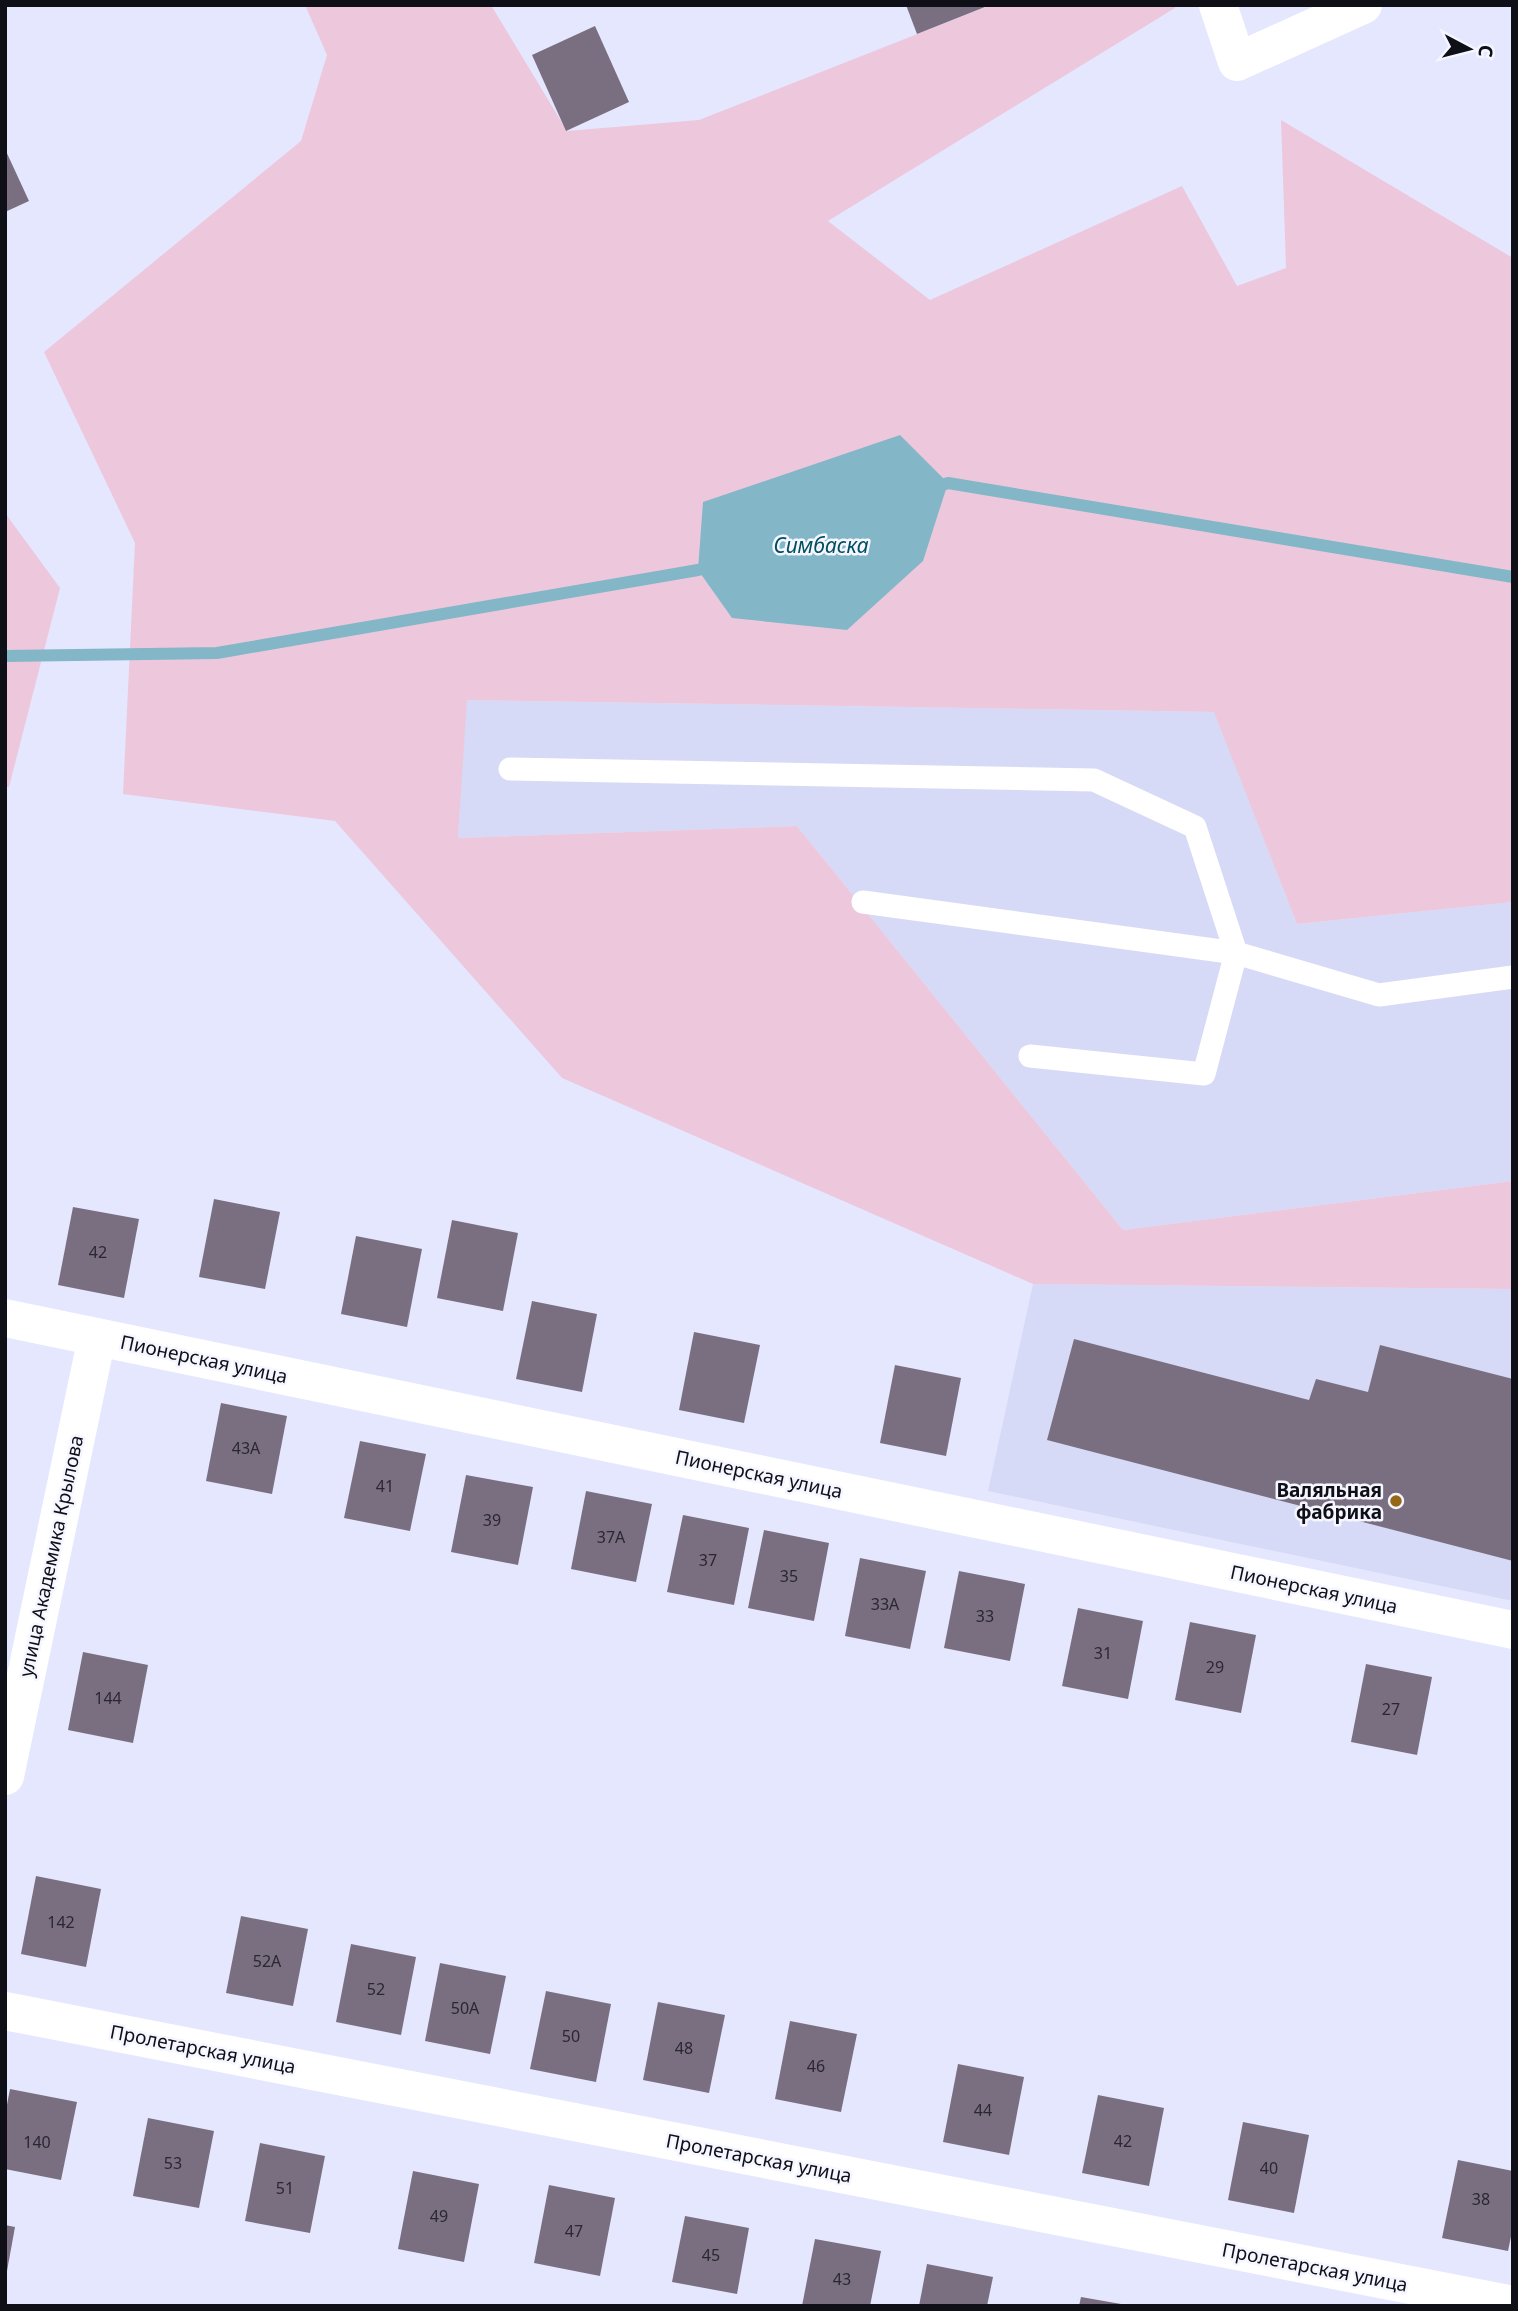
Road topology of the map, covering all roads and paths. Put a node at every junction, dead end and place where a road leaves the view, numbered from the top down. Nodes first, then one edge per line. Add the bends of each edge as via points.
1 (1218, 5) edge
2 (1363, 5) edge
3 (510, 769) dead end
4 (863, 902) dead end
5 (1236, 953) junction
6 (1513, 977) edge
7 (1030, 1056) dead end
8 (5, 1318) edge
9 (97, 1337) junction
10 (1513, 1630) edge
11 (5, 1776) edge
12 (5, 2011) edge
13 (1513, 2305) edge

1 - 2 street via 1237,62
3 - 5 lane via 1094,780 1195,827
4 - 5 lane
5 - 6 lane via 1379,995
5 - 7 lane via 1204,1074
8 - 9 street, Пионерская улица
9 - 10 street, Пионерская улица
9 - 11 street, улица Академика Крылова
12 - 13 street, Пролетарская улица

